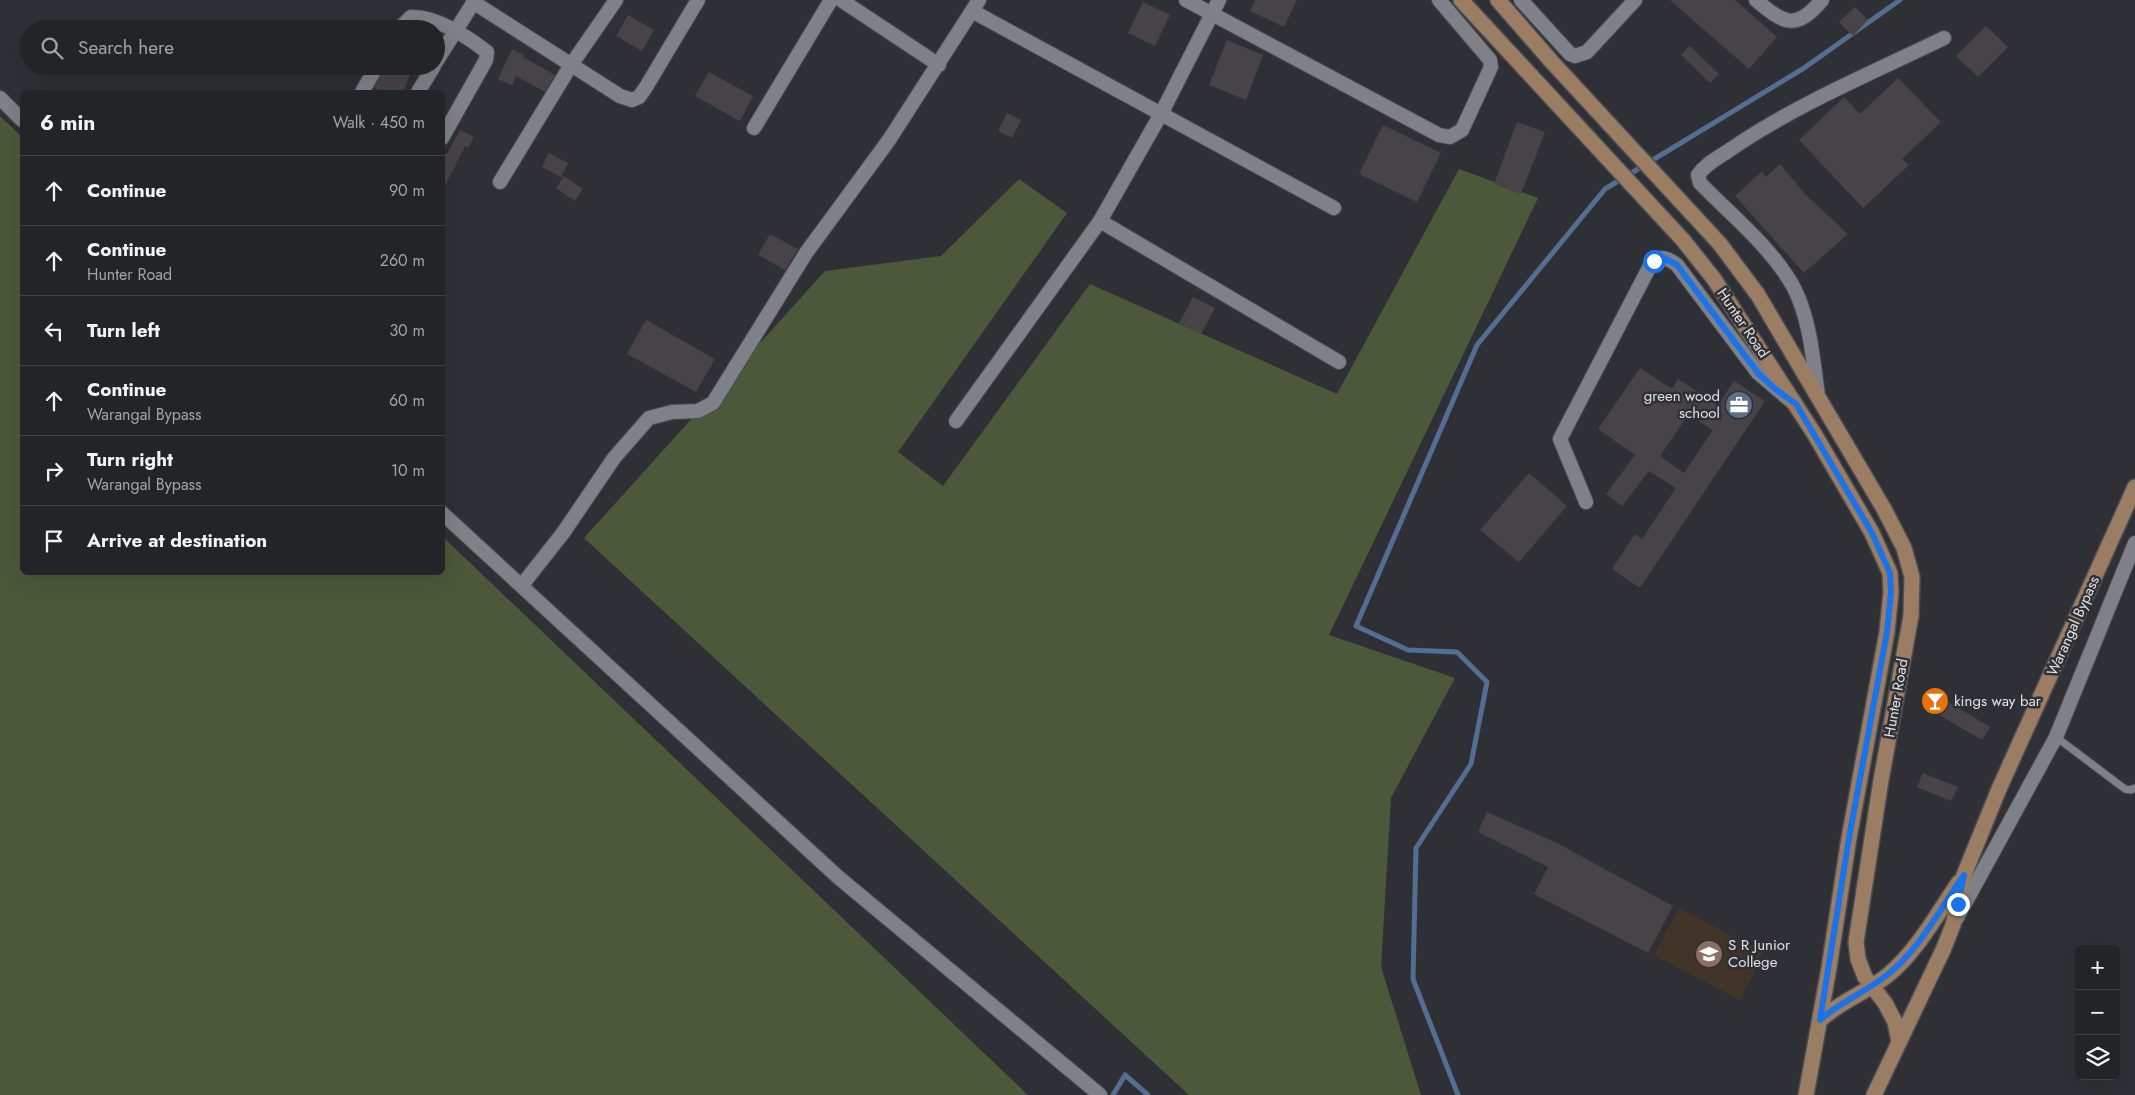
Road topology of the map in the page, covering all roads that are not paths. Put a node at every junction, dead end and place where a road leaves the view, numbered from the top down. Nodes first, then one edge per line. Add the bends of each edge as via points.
1 (616, 0) edge
2 (698, 0) edge
3 (831, 0) edge
4 (841, 0) edge
5 (1186, 0) edge
6 (1219, 0) edge
7 (1439, 0) edge
8 (1461, 0) edge
9 (1498, 0) edge
10 (1520, 0) edge
11 (1636, 0) edge
12 (1756, 0) edge
13 (1822, 0) edge
14 (474, 1) edge
15 (975, 5) edge
16 (1211, 13) junction
17 (408, 20) edge
18 (430, 20) edge
19 (445, 27) edge
20 (455, 32) junction
21 (1944, 38) dead end
22 (445, 48) edge
23 (571, 65) junction
24 (938, 65) junction
25 (372, 75) edge
26 (428, 75) edge
27 (363, 90) edge
28 (419, 90) edge
29 (0, 98) edge
30 (1161, 114) junction
31 (20, 118) edge
32 (754, 128) dead end
33 (445, 133) edge
34 (500, 182) dead end
35 (1334, 208) dead end
36 (1100, 221) junction
37 (1339, 362) dead end
38 (1818, 395) junction
39 (1796, 404) junction
40 (956, 421) dead end
41 (2135, 487) edge
42 (1586, 502) dead end
43 (445, 516) edge
44 (2135, 544) edge
45 (522, 585) junction
46 (2056, 737) junction
47 (2135, 788) edge
48 (1964, 875) junction
49 (1953, 925) junction
50 (1872, 987) junction
51 (1820, 1020) junction
52 (1899, 1042) junction
53 (1100, 1095) edge
54 (1806, 1095) edge
55 (1874, 1095) edge

1 - 23 street
2 - 23 street via 639,97 632,100 620,96
3 - 32 street
4 - 24 street
5 - 16 street
6 - 16 street
7 - 16 street via 1490,60 1490,67 1462,130 1450,137 1438,135
8 - 39 street, Hunter Road via 1683,240 1714,279
9 - 38 street, Hunter Road via 1703,222 1758,295
10 - 11 street via 1575,56 1587,52
12 - 13 street via 1775,17 1794,22 1810,14
14 - 20 street
14 - 23 street
15 - 24 street
15 - 30 street
16 - 30 street
17 - 18 street via 422,16
19 - 20 street
20 - 22 street
20 - 33 street via 484,50 487,57
21 - 38 street via 1756,131 1698,175 1700,183 1758,242 1793,287 1808,333
23 - 34 street
24 - 45 street via 889,140 806,252 713,403 698,411 672,412 649,418 614,458
25 - 27 street
26 - 28 street
29 - 31 street
30 - 35 street
30 - 36 street
36 - 37 street
36 - 40 street
38 - 50 street, Hunter Road via 1884,509 1904,548 1912,577 1911,616 1856,942 1858,959
39 - 42 street via 1758,373 1677,265 1659,258 1651,264 1560,439
39 - 51 street, Hunter Road via 1872,533 1890,573 1891,592 1887,632
41 - 48 street, Warangal Bypass via 1999,788
43 - 45 street
44 - 46 street
45 - 53 street via 838,877
46 - 47 lane via 2125,789
46 - 49 street
48 - 49 street, Warangal Bypass
48 - 50 street, Warangal Bypass via 1909,955
49 - 52 street, Warangal Bypass
50 - 51 street, Warangal Bypass
50 - 52 street, Hunter Road via 1895,1022
51 - 54 street, Hunter Road
52 - 55 street, Warangal Bypass

